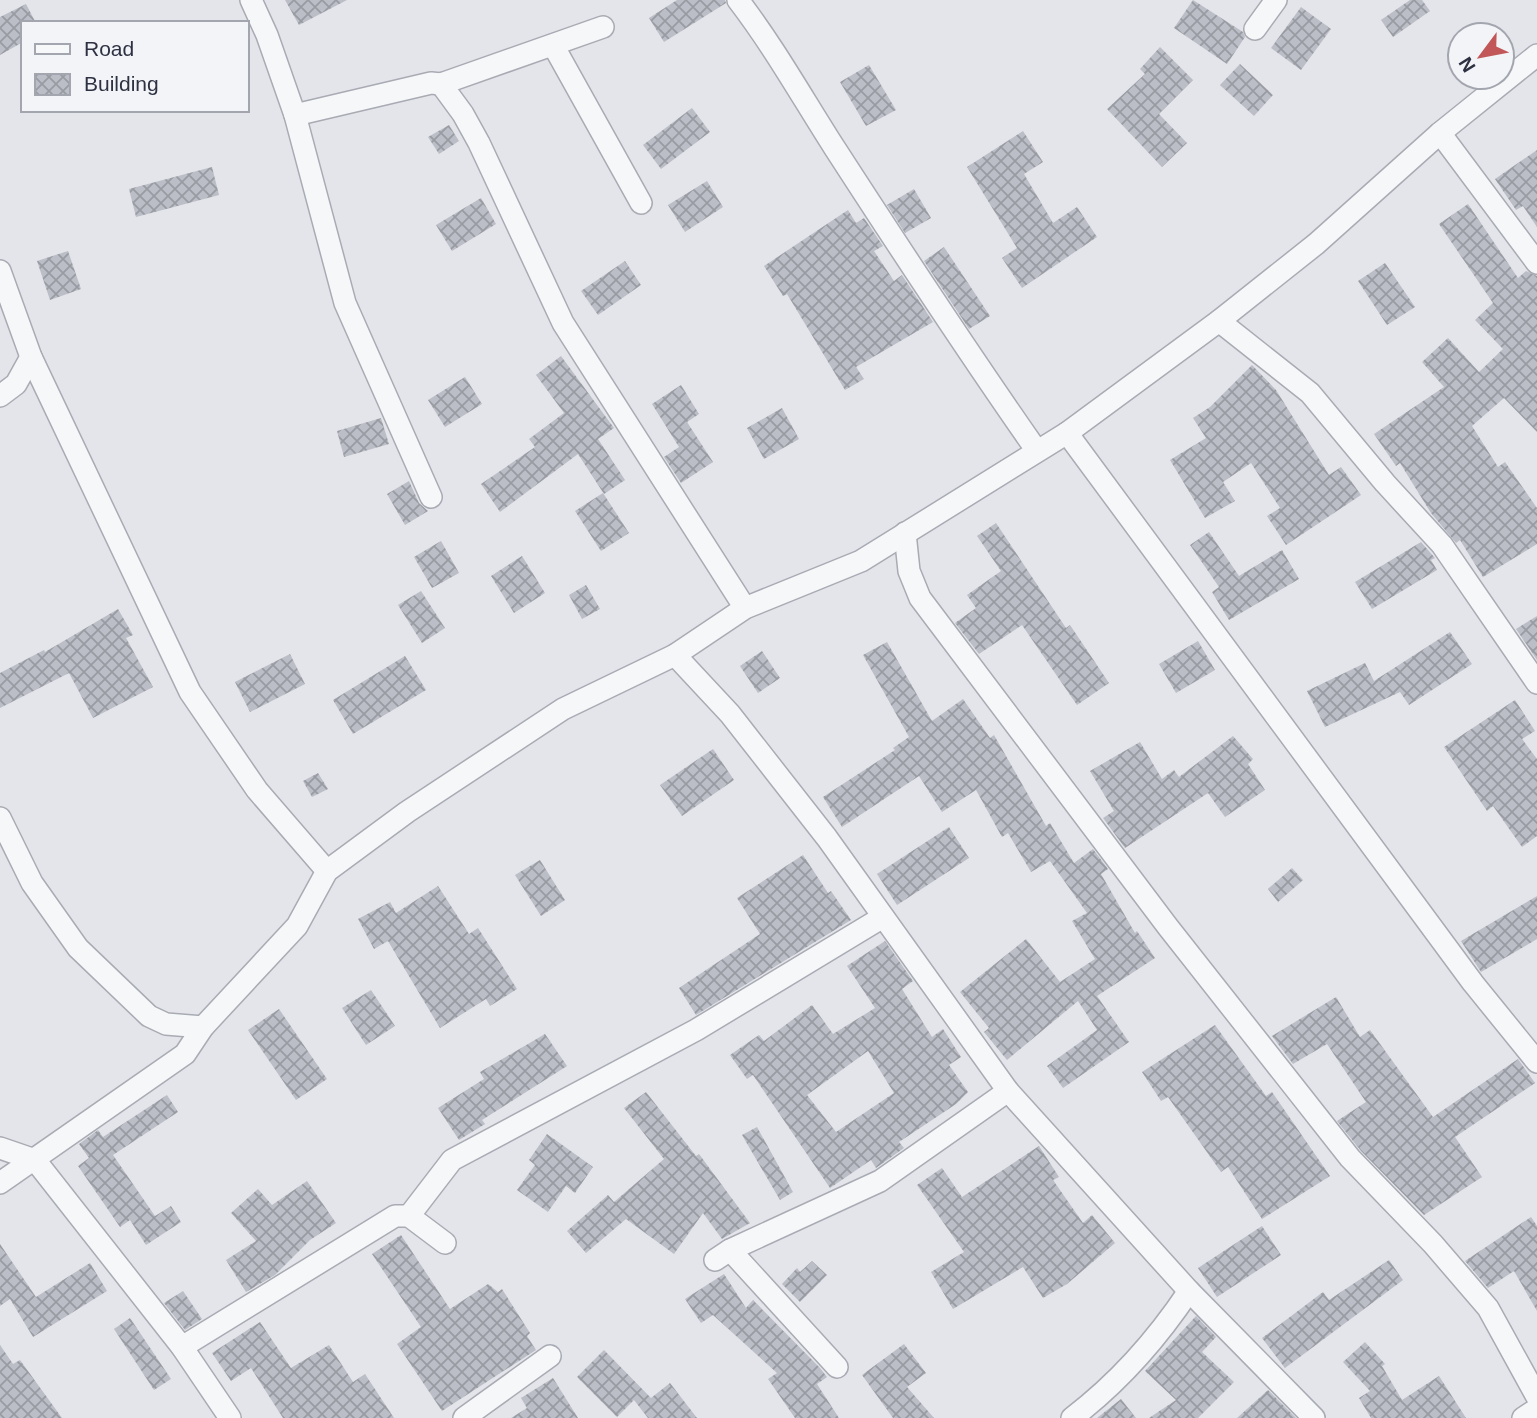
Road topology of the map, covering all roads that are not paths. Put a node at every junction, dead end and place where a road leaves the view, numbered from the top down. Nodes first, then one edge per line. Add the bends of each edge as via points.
1 (251, 0) edge
2 (738, 0) edge
3 (1276, 0) edge
4 (603, 27) dead end
5 (1255, 29) dead end
6 (553, 45) junction
7 (1537, 55) edge
8 (441, 84) junction
9 (295, 115) junction
10 (1440, 133) junction
11 (640, 203) dead end
12 (1537, 262) edge
13 (0, 271) edge
14 (1219, 321) junction
15 (31, 357) junction
16 (0, 396) edge
17 (1066, 433) junction
18 (1037, 451) junction
19 (431, 497) dead end
20 (905, 533) junction
21 (745, 608) junction
22 (675, 655) junction
23 (1537, 683) edge
24 (0, 818) edge
25 (327, 871) junction
26 (883, 917) junction
27 (203, 1027) junction
28 (1537, 1062) edge
29 (1008, 1091) junction
30 (0, 1148) edge
31 (35, 1160) junction
32 (0, 1183) edge
33 (409, 1216) junction
34 (445, 1244) dead end
35 (1189, 1291) junction
36 (182, 1347) junction
37 (550, 1356) dead end
38 (837, 1367) dead end
39 (1537, 1396) edge
40 (1537, 1409) edge
41 (230, 1418) edge
42 (464, 1418) edge
43 (1072, 1418) edge
44 (1314, 1418) edge
45 (1523, 1418) edge

1 - 9 street
2 - 18 street via 770,41 831,143
3 - 5 street
4 - 6 street
6 - 8 street
6 - 11 street
7 - 10 street
8 - 9 street
8 - 21 street via 479,143 563,323
9 - 19 street via 345,303
10 - 12 street
10 - 14 street via 1316,244
13 - 15 street
14 - 17 street
14 - 23 street via 1310,393 1442,545
15 - 16 street via 16,384
15 - 25 street via 190,692 257,790
17 - 18 street
17 - 28 street via 1472,984
18 - 20 street
20 - 21 street via 861,561
20 - 39 street via 909,571 920,598 1350,1158 1488,1308
21 - 22 street
22 - 25 street via 563,709
22 - 26 street via 730,713
24 - 27 street via 32,883 78,948 149,1016 166,1024
25 - 27 street via 297,926
26 - 29 street
26 - 33 street via 696,1030 452,1160
27 - 31 street via 185,1054
29 - 35 street
29 - 38 street via 880,1181 723,1255
30 - 31 street
31 - 32 street
31 - 36 street
33 - 34 street
33 - 36 street via 395,1216
35 - 43 street via 1166,1326 1098,1398
35 - 44 street
36 - 41 street
37 - 42 street
40 - 45 street

